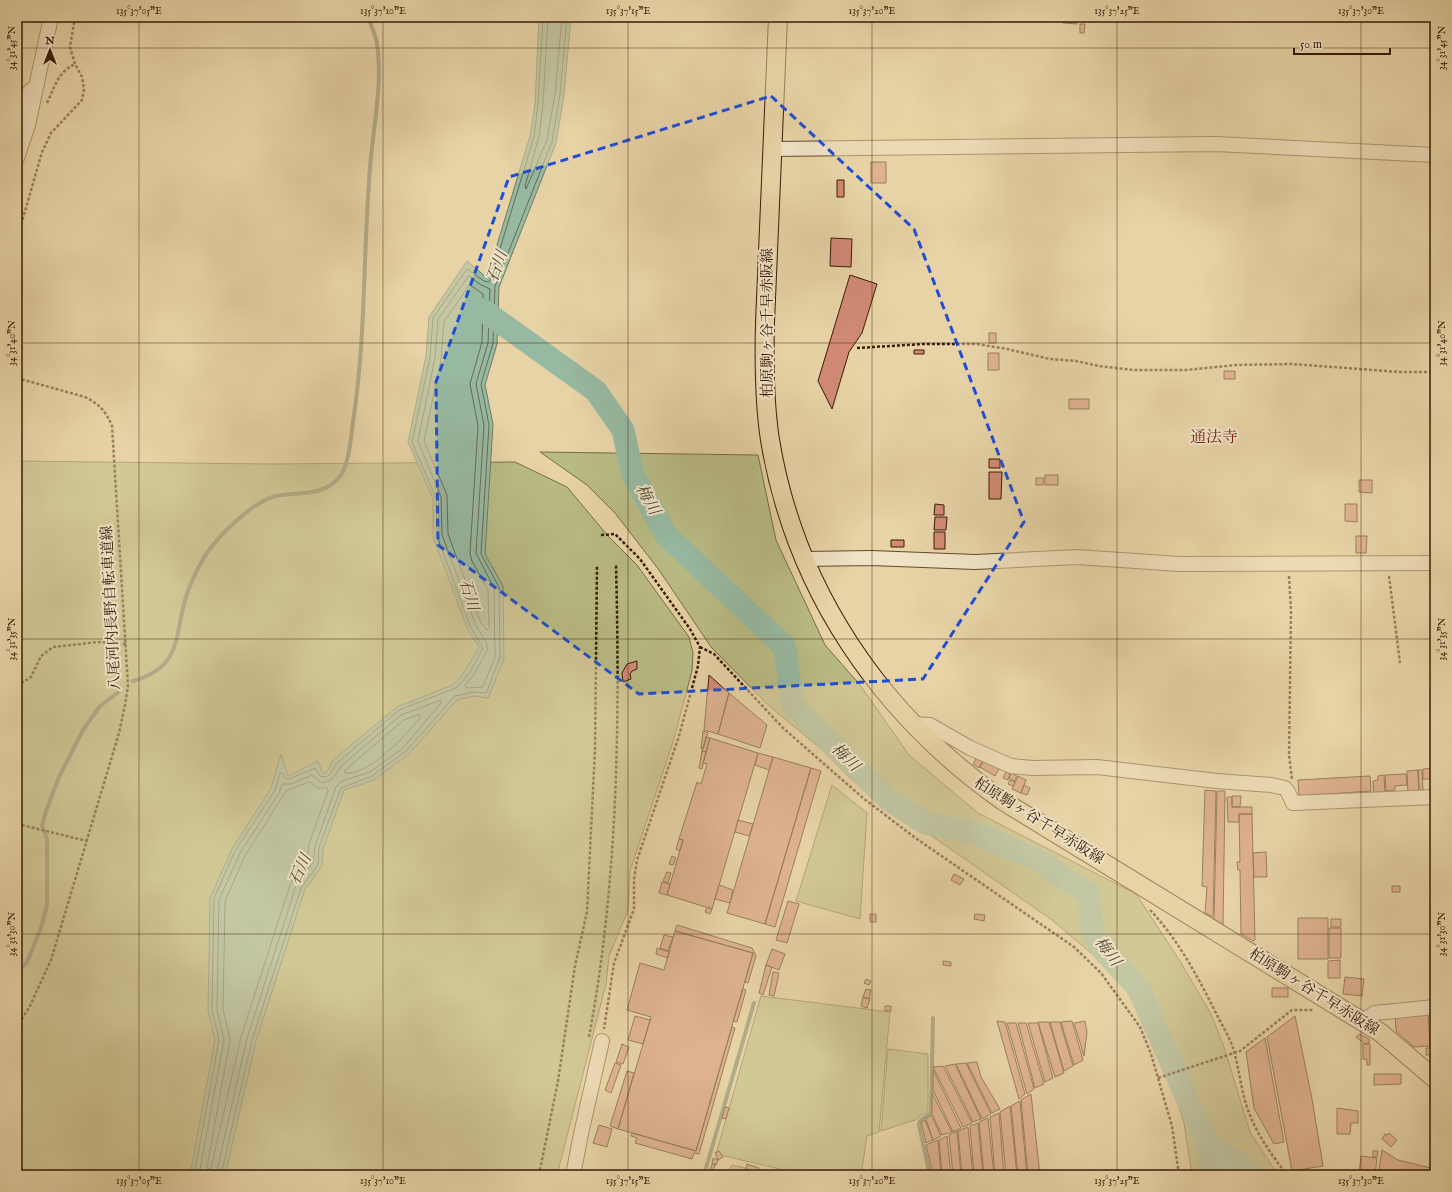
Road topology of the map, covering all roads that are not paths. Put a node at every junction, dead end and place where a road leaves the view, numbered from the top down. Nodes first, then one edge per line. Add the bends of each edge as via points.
1 (52, 17) edge
2 (778, 17) edge
3 (37, 82) junction
4 (17, 118) edge
5 (772, 149) junction
6 (1435, 155) edge
7 (17, 158) edge
8 (805, 559) junction
9 (1435, 563) edge
10 (913, 724) junction
11 (1435, 797) edge
12 (1435, 1007) edge
13 (1362, 1021) junction
14 (602, 1041) road end
15 (1435, 1079) edge
16 (573, 1175) edge

1 - 3 street
2 - 5 main road, 柏原駒ヶ谷千早赤阪線
3 - 4 street via 25,98
3 - 7 street via 27,129
5 - 6 street via 1216,144
5 - 8 main road, 柏原駒ヶ谷千早赤阪線 via 764,371 770,440 781,488
8 - 9 street via 871,558 974,562 1077,557 1179,564
8 - 10 main road, 柏原駒ヶ谷千早赤阪線 via 826,607 856,655 878,685
10 - 11 street via 930,725 970,748 1011,766 1097,767 1270,785 1285,788 1293,803
10 - 13 main road, 柏原駒ヶ谷千早赤阪線 via 950,760 1003,801
12 - 13 street via 1375,1013
13 - 15 main road, 柏原駒ヶ谷千早赤阪線 via 1381,1033
14 - 16 street

